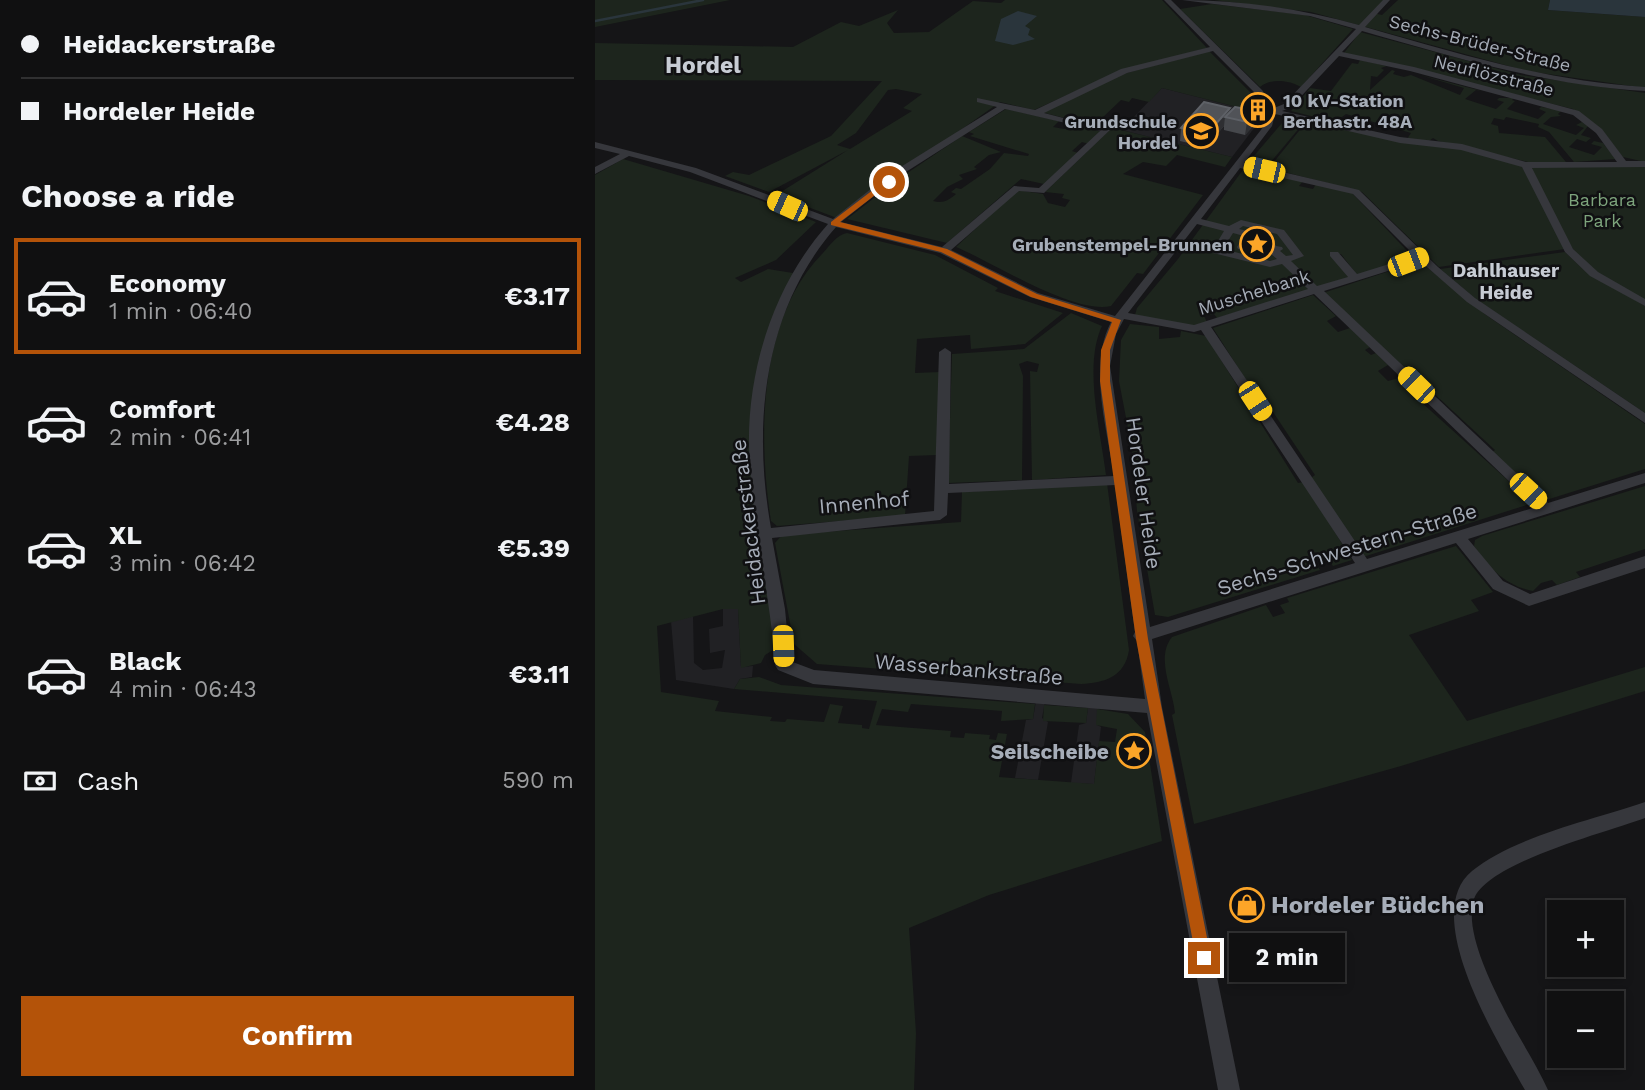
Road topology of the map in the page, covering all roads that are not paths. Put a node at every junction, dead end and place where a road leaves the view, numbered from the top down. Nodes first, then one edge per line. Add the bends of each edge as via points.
1 (1185, 0) edge
2 (1387, 0) edge
3 (1168, 1) edge
4 (1358, 28) junction
5 (1215, 48) junction
6 (1336, 53) junction
7 (1645, 89) edge
8 (980, 100) dead end
9 (1005, 105) junction
10 (1272, 111) junction
11 (1036, 113) junction
12 (595, 145) edge
13 (628, 153) junction
14 (1237, 164) junction
15 (1526, 164) junction
16 (1623, 164) junction
17 (1645, 164) edge
18 (595, 171) edge
19 (1193, 220) junction
20 (834, 223) junction
21 (1230, 230) junction
22 (1257, 233) junction
23 (1290, 245) junction
24 (1242, 247) junction
25 (1273, 250) junction
26 (944, 251) junction
27 (1217, 251) junction
28 (1334, 254) dead end
29 (1257, 256) junction
30 (1421, 257) junction
31 (1283, 261) junction
32 (1356, 279) junction
33 (1316, 291) junction
34 (1645, 303) edge
35 (1119, 318) junction
36 (1204, 326) junction
37 (945, 352) dead end
38 (1645, 419) edge
39 (1645, 478) edge
40 (1119, 480) junction
41 (942, 489) junction
42 (1546, 509) junction
43 (765, 534) junction
44 (1458, 536) junction
45 (1645, 562) edge
46 (1364, 566) junction
47 (1141, 636) junction
48 (783, 665) joint
49 (1154, 707) junction
50 (1645, 810) edge
51 (1229, 1090) edge
52 (1537, 1090) edge

1 - 3 street, Sechs-Brüder-Straße
1 - 4 street, Sechs-Brüder-Straße via 1299,12
2 - 4 street, Hordeler Heide
3 - 5 street
4 - 6 street, Hordeler Heide
4 - 7 street, Sechs-Brüder-Straße via 1515,71 1596,86
5 - 10 street
5 - 11 street via 1123,71
6 - 10 street, Hordeler Heide via 1287,106
6 - 16 street, Neuflözstraße via 1576,113 1599,131
8 - 9 street
9 - 11 street
9 - 20 street, Heidackerstraße
10 - 14 street, Hordeler Heide via 1268,126
10 - 15 street via 1400,140 1462,147
11 - 26 street via 1107,131 1041,191 1017,188
12 - 13 street, Muschelbank
13 - 18 street
13 - 20 street, Muschelbank via 754,191
14 - 19 street, Hordeler Heide
14 - 30 street via 1356,192
15 - 16 street
15 - 34 street via 1569,250 1594,274
16 - 17 street
19 - 21 street
19 - 35 street, Hordeler Heide
20 - 26 street, Muschelbank
20 - 43 street, Heidackerstraße via 799,272 765,356 755,439
21 - 22 street
21 - 22 street via 1241,223
21 - 27 street
22 - 23 street via 1280,232
22 - 24 street
22 - 25 street
23 - 25 street
23 - 31 street via 1299,256
24 - 27 street
24 - 29 street
25 - 29 street
25 - 31 street
26 - 35 street, Muschelbank via 1034,295
27 - 29 street
28 - 32 street, Muschelbank
29 - 31 street via 1271,264
30 - 32 street, Muschelbank
30 - 38 street via 1471,300
31 - 33 street
32 - 33 street, Muschelbank
33 - 36 street, Muschelbank
33 - 42 street
35 - 36 street, Muschelbank via 1177,327
35 - 40 street, Hordeler Heide via 1110,334 1104,366
36 - 46 street
37 - 41 street, Innenhof
39 - 42 street, Sechs-Schwestern-Straße
40 - 41 street
40 - 47 street, Hordeler Heide
41 - 43 street, Innenhof via 940,514
42 - 44 street, Sechs-Schwestern-Straße
43 - 48 street, Heidackerstraße
44 - 45 street via 1498,585 1528,600
44 - 46 street, Sechs-Schwestern-Straße
46 - 47 street, Sechs-Schwestern-Straße
47 - 49 street, Hordeler Heide
48 - 49 street, Wasserbankstraße via 813,677
49 - 51 street, Hordeler Heide
50 - 52 street via 1506,860 1473,881 1463,907 1465,944

